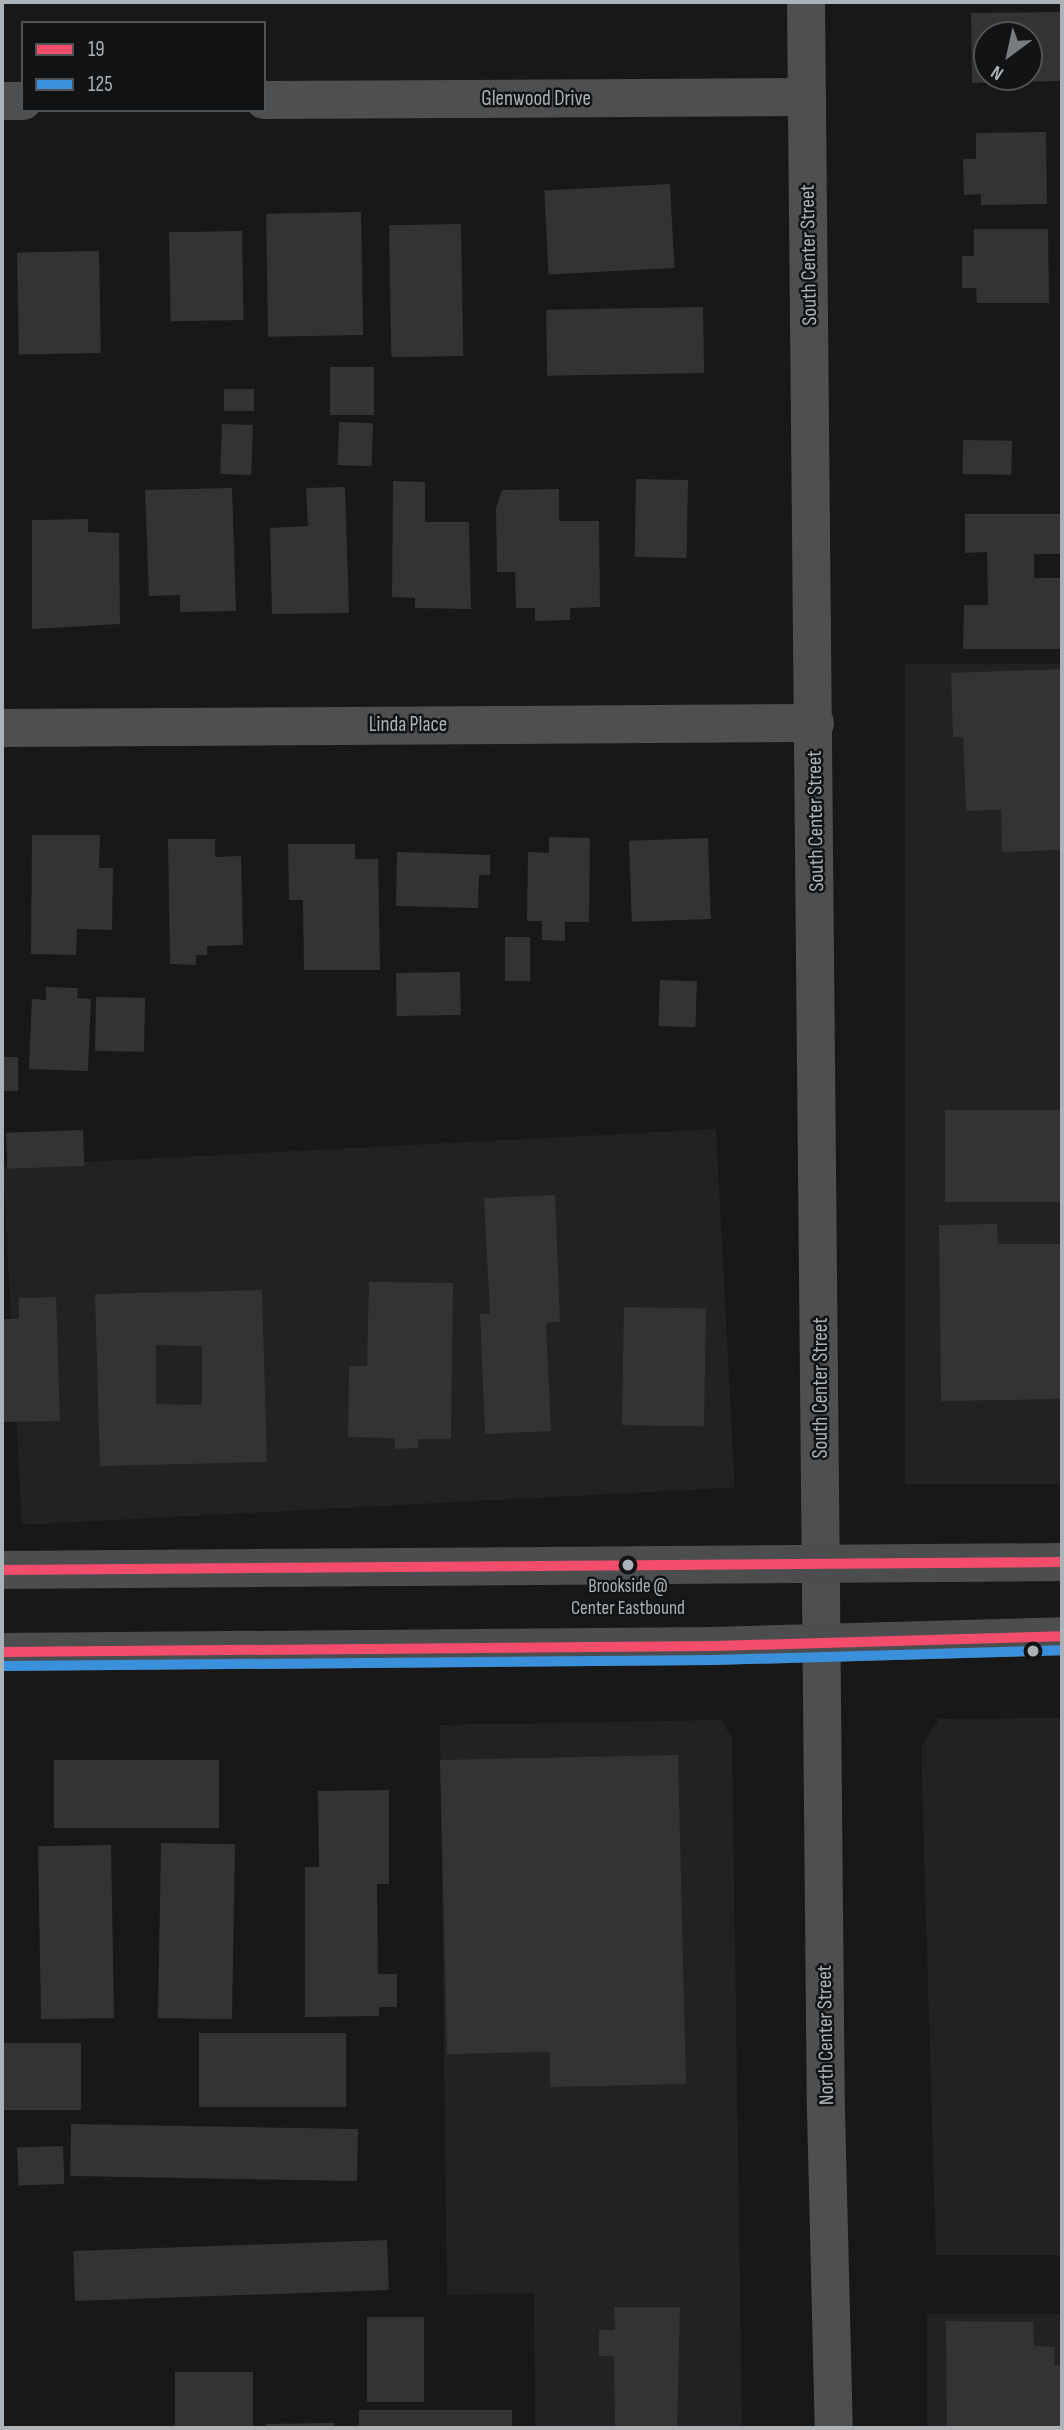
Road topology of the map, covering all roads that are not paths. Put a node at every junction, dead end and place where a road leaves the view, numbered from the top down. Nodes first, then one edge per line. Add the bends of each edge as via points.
1 (806, 2) edge
2 (807, 97) junction
3 (266, 100) edge
4 (2, 101) edge
5 (21, 101) edge
6 (815, 723) junction
7 (2, 728) edge
8 (1062, 1562) edge
9 (824, 1564) junction
10 (2, 1570) edge
11 (1062, 1636) edge
12 (823, 1641) junction
13 (2, 1652) edge
14 (834, 2428) edge

1 - 2 street, South Center Street
2 - 3 street, Glenwood Drive
2 - 6 street, South Center Street
4 - 5 street
6 - 7 street, Linda Place
6 - 9 street, South Center Street
8 - 9 main road
9 - 10 main road
9 - 12 street, South Center Street
11 - 12 main road
12 - 13 main road
12 - 14 street, North Center Street

